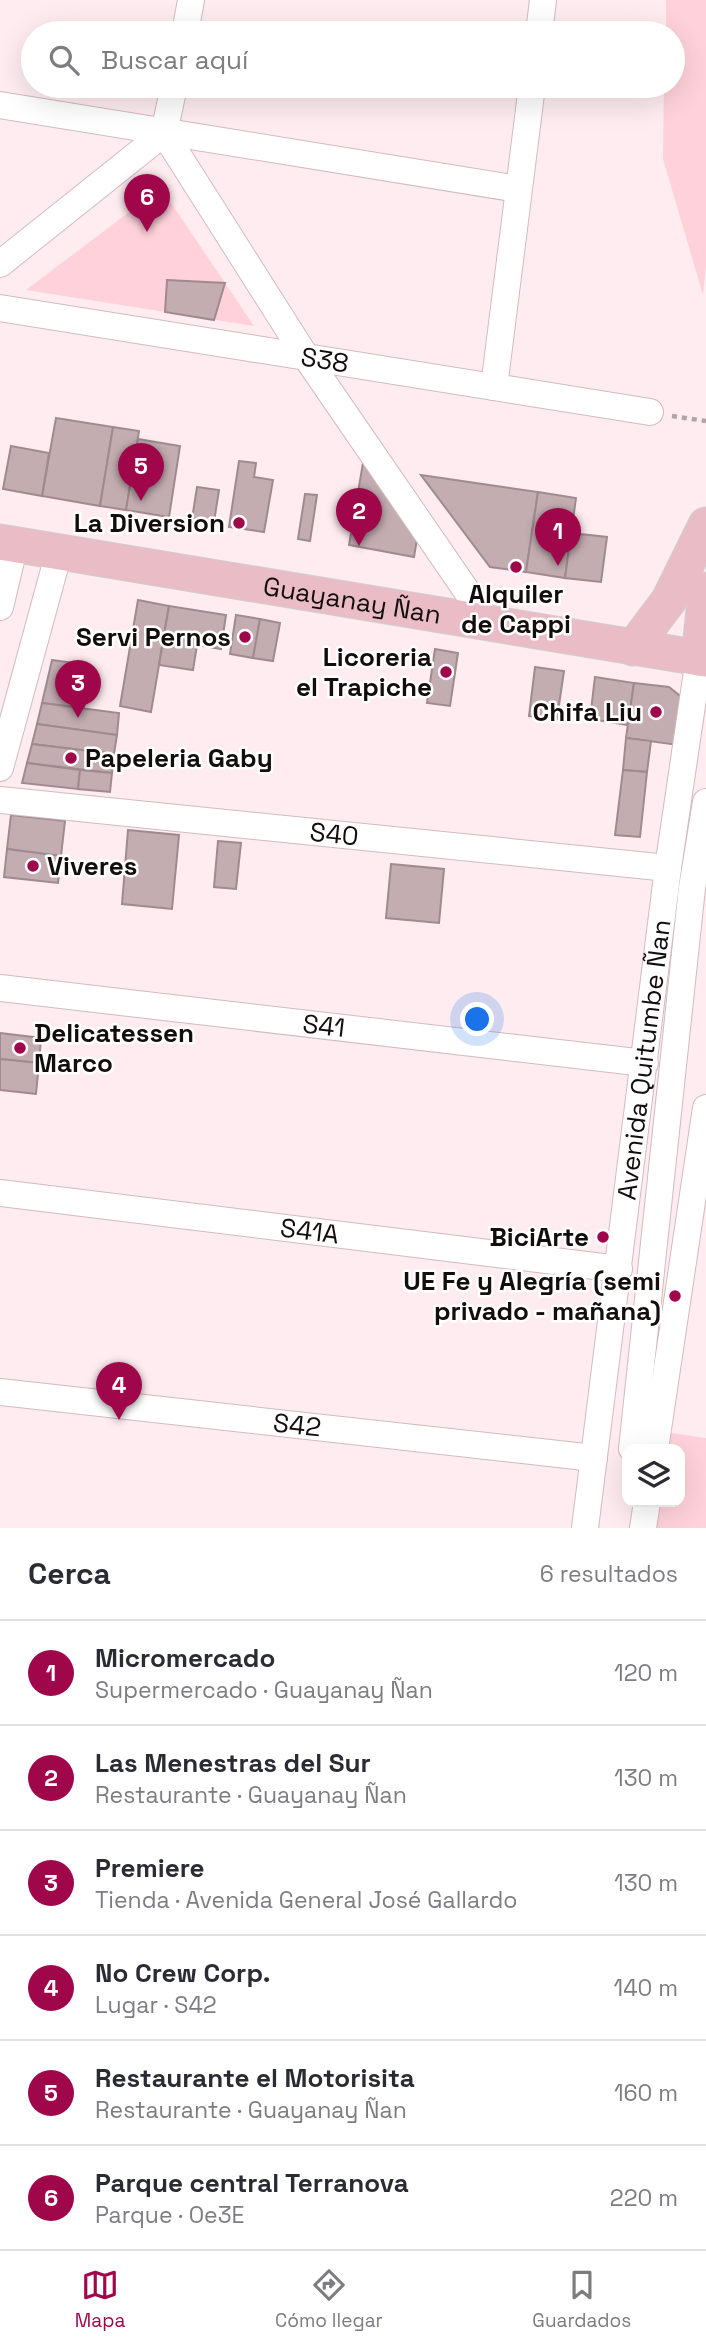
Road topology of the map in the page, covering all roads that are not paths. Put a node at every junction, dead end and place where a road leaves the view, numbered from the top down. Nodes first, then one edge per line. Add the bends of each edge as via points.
1 (191, 0) edge
2 (543, 0) edge
3 (187, 21) edge
4 (540, 21) edge
5 (171, 98) edge
6 (530, 98) edge
7 (0, 105) edge
8 (164, 133) junction
9 (518, 189) junction
10 (0, 264) edge
11 (0, 308) edge
12 (306, 357) junction
13 (494, 387) junction
14 (650, 412) road end
15 (706, 525) edge
16 (7, 543) edge
17 (59, 552) junction
18 (706, 590) edge
19 (0, 607) edge
20 (490, 625) junction
21 (633, 648) junction
22 (702, 659) edge
23 (0, 768) edge
24 (0, 800) edge
25 (706, 802) edge
26 (668, 868) junction
27 (0, 988) edge
28 (645, 1063) junction
29 (706, 1108) edge
30 (0, 1194) edge
31 (619, 1269) junction
32 (0, 1392) edge
33 (633, 1444) edge
34 (655, 1444) edge
35 (594, 1458) junction
36 (635, 1507) edge
37 (646, 1507) edge
38 (585, 1528) edge
39 (640, 1528) edge

1 - 3 street
2 - 4 street
5 - 8 street
6 - 9 street
7 - 8 street
8 - 9 street
8 - 10 street
8 - 12 street
9 - 13 street
11 - 12 street, S38
12 - 13 street, S38
12 - 20 street
13 - 14 street, S38
15 - 21 main road via 669,600
16 - 17 main road, Guayanay Ñan
16 - 19 street
17 - 20 main road, Guayanay Ñan
17 - 23 street
18 - 22 main road, Avenida Quitumbe Ñan
20 - 21 main road, Guayanay Ñan
21 - 22 main road, Guayanay Ñan
22 - 26 street, Avenida Quitumbe Ñan
24 - 26 street, S40
25 - 33 street via 690,902
26 - 28 street, Avenida Quitumbe Ñan
27 - 28 street, S41
28 - 31 street, Avenida Quitumbe Ñan
29 - 34 street
30 - 31 street, S41A
31 - 35 street, Avenida Quitumbe Ñan
32 - 35 street, S42
35 - 38 street, Avenida Quitumbe Ñan
36 - 39 street
37 - 39 street

